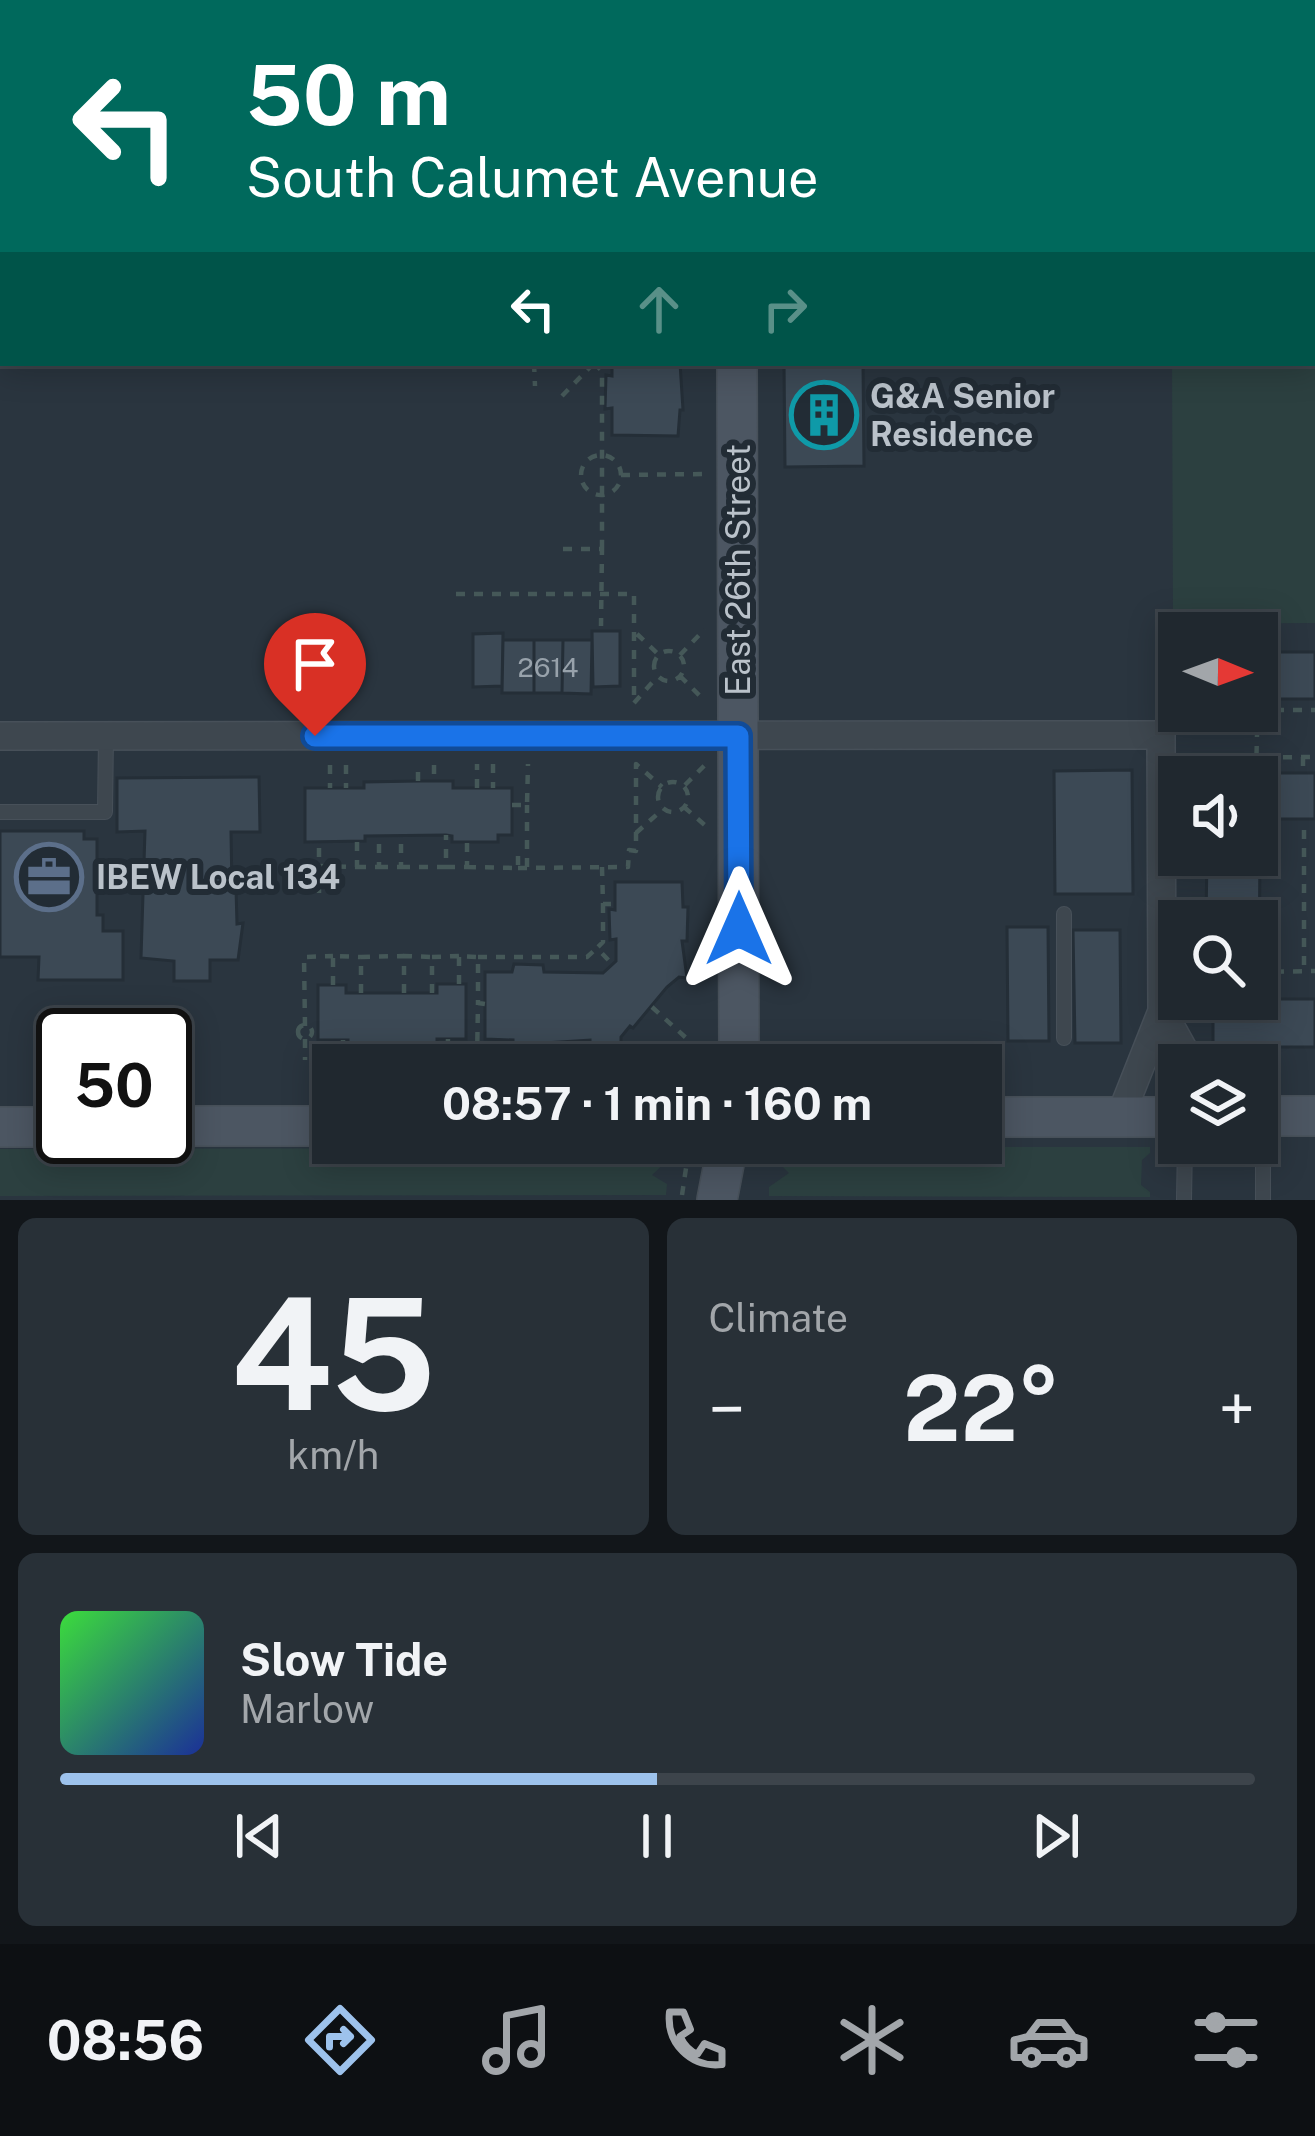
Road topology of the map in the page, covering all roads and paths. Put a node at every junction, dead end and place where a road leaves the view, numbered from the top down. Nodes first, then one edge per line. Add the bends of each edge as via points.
1 (535, 366) edge
2 (591, 366) edge
3 (597, 366) edge
4 (737, 366) edge
5 (535, 386) dead end
6 (562, 396) dead end
7 (602, 454) junction
8 (705, 474) dead end
9 (621, 475) junction
10 (602, 496) junction
11 (563, 549) dead end
12 (602, 549) junction
13 (456, 594) dead end
14 (601, 594) junction
15 (601, 626) dead end
16 (705, 628) dead end
17 (634, 632) junction
18 (659, 656) junction
19 (680, 656) junction
20 (658, 676) junction
21 (680, 676) junction
22 (1301, 699) dead end
23 (705, 701) dead end
24 (1278, 710) edge
25 (1302, 710) junction
26 (1315, 710) edge
27 (0, 736) edge
28 (106, 736) junction
29 (738, 736) junction
30 (1303, 757) junction
31 (1315, 757) edge
32 (1278, 758) edge
33 (477, 764) dead end
34 (493, 764) dead end
35 (528, 764) dead end
36 (706, 764) dead end
37 (330, 765) dead end
38 (346, 765) dead end
39 (418, 765) dead end
40 (434, 765) dead end
41 (1303, 772) dead end
42 (418, 781) dead end
43 (434, 781) dead end
44 (662, 787) junction
45 (684, 787) junction
46 (330, 788) dead end
47 (346, 788) dead end
48 (477, 788) dead end
49 (493, 788) dead end
50 (512, 805) dead end
51 (527, 805) junction
52 (664, 808) junction
53 (684, 808) junction
54 (0, 812) edge
55 (707, 827) dead end
56 (1304, 830) dead end
57 (636, 833) junction
58 (379, 836) dead end
59 (401, 836) dead end
60 (446, 836) dead end
61 (319, 842) dead end
62 (357, 842) dead end
63 (467, 842) dead end
64 (518, 848) dead end
65 (319, 866) junction
66 (357, 867) junction
67 (379, 867) junction
68 (401, 867) junction
69 (446, 867) junction
70 (467, 867) junction
71 (527, 867) junction
72 (602, 867) junction
73 (518, 868) junction
74 (319, 893) dead end
75 (1162, 900) edge
76 (603, 904) junction
77 (615, 904) dead end
78 (1064, 914) dead end
79 (597, 948) junction
80 (333, 956) junction
81 (404, 956) junction
82 (459, 956) junction
83 (361, 957) junction
84 (433, 957) junction
85 (478, 957) junction
86 (612, 964) dead end
87 (1304, 971) junction
88 (1315, 971) edge
89 (1278, 972) edge
90 (459, 984) dead end
91 (333, 985) dead end
92 (361, 993) dead end
93 (404, 993) dead end
94 (432, 993) dead end
95 (652, 1006) dead end
96 (1158, 1020) edge
97 (1064, 1037) dead end
98 (448, 1039) dead end
99 (344, 1040) dead end
100 (344, 1044) edge
101 (448, 1044) edge
102 (478, 1044) edge
103 (701, 1044) edge
104 (725, 1044) edge
105 (305, 1060) dead end
106 (1278, 1116) edge
107 (1315, 1116) edge
108 (1002, 1117) edge
109 (1120, 1117) junction
110 (1158, 1117) edge
111 (36, 1126) edge
112 (192, 1126) edge
113 (312, 1126) edge
114 (0, 1127) edge
115 (706, 1164) edge
116 (706, 1164) edge
117 (1185, 1164) edge
118 (1262, 1164) edge
119 (700, 1198) edge
120 (1184, 1200) edge
121 (1263, 1200) edge

1 - 5 path
2 - 6 path
3 - 7 path
4 - 29 main road, East 26th Street
7 - 9 path
7 - 10 path
7 - 10 path via 589,458 580,475 589,492
8 - 9 path
9 - 10 path
10 - 12 path
11 - 12 path
12 - 14 path
13 - 14 path
14 - 15 path
14 - 17 path via 634,594
16 - 19 path
17 - 18 path
17 - 20 path via 634,703
18 - 19 path
18 - 20 path
19 - 21 path
20 - 21 path
21 - 23 path
22 - 25 path
24 - 25 path
25 - 26 path
27 - 28 street
28 - 29 street
28 - 54 lane via 105,812
29 - 75 street via 1161,735
29 - 104 main road, East 26th Street
30 - 31 path
30 - 32 path
30 - 41 path
33 - 48 path
34 - 49 path
35 - 51 path
36 - 45 path
37 - 46 path
38 - 47 path
39 - 42 path
40 - 43 path
44 - 45 path
44 - 52 path
44 - 57 path via 636,764
45 - 53 path
50 - 51 path
51 - 71 path
52 - 53 path
52 - 57 path
53 - 55 path
56 - 87 path
57 - 72 path via 628,867
58 - 67 path
59 - 68 path
60 - 69 path
61 - 65 path
62 - 66 path
63 - 70 path
64 - 73 path
65 - 66 path
65 - 74 path
66 - 67 path
67 - 68 path
68 - 69 path
69 - 70 path
70 - 73 path
71 - 72 path
71 - 73 path
72 - 76 path
76 - 77 path
76 - 79 path
78 - 97 lane
79 - 85 path via 587,957
79 - 86 path
80 - 83 path
80 - 91 path
80 - 105 path via 304,957 298,1034
81 - 83 path
81 - 84 path
81 - 93 path
82 - 84 path
82 - 85 path
82 - 90 path
83 - 92 path
84 - 94 path
85 - 102 path
87 - 88 path
87 - 89 path
95 - 103 path
96 - 109 street
98 - 101 path
99 - 100 path
106 - 107 main road
108 - 109 main road
109 - 110 main road
111 - 114 main road
112 - 113 main road
115 - 119 main road
116 - 119 path
117 - 120 lane
118 - 121 lane

